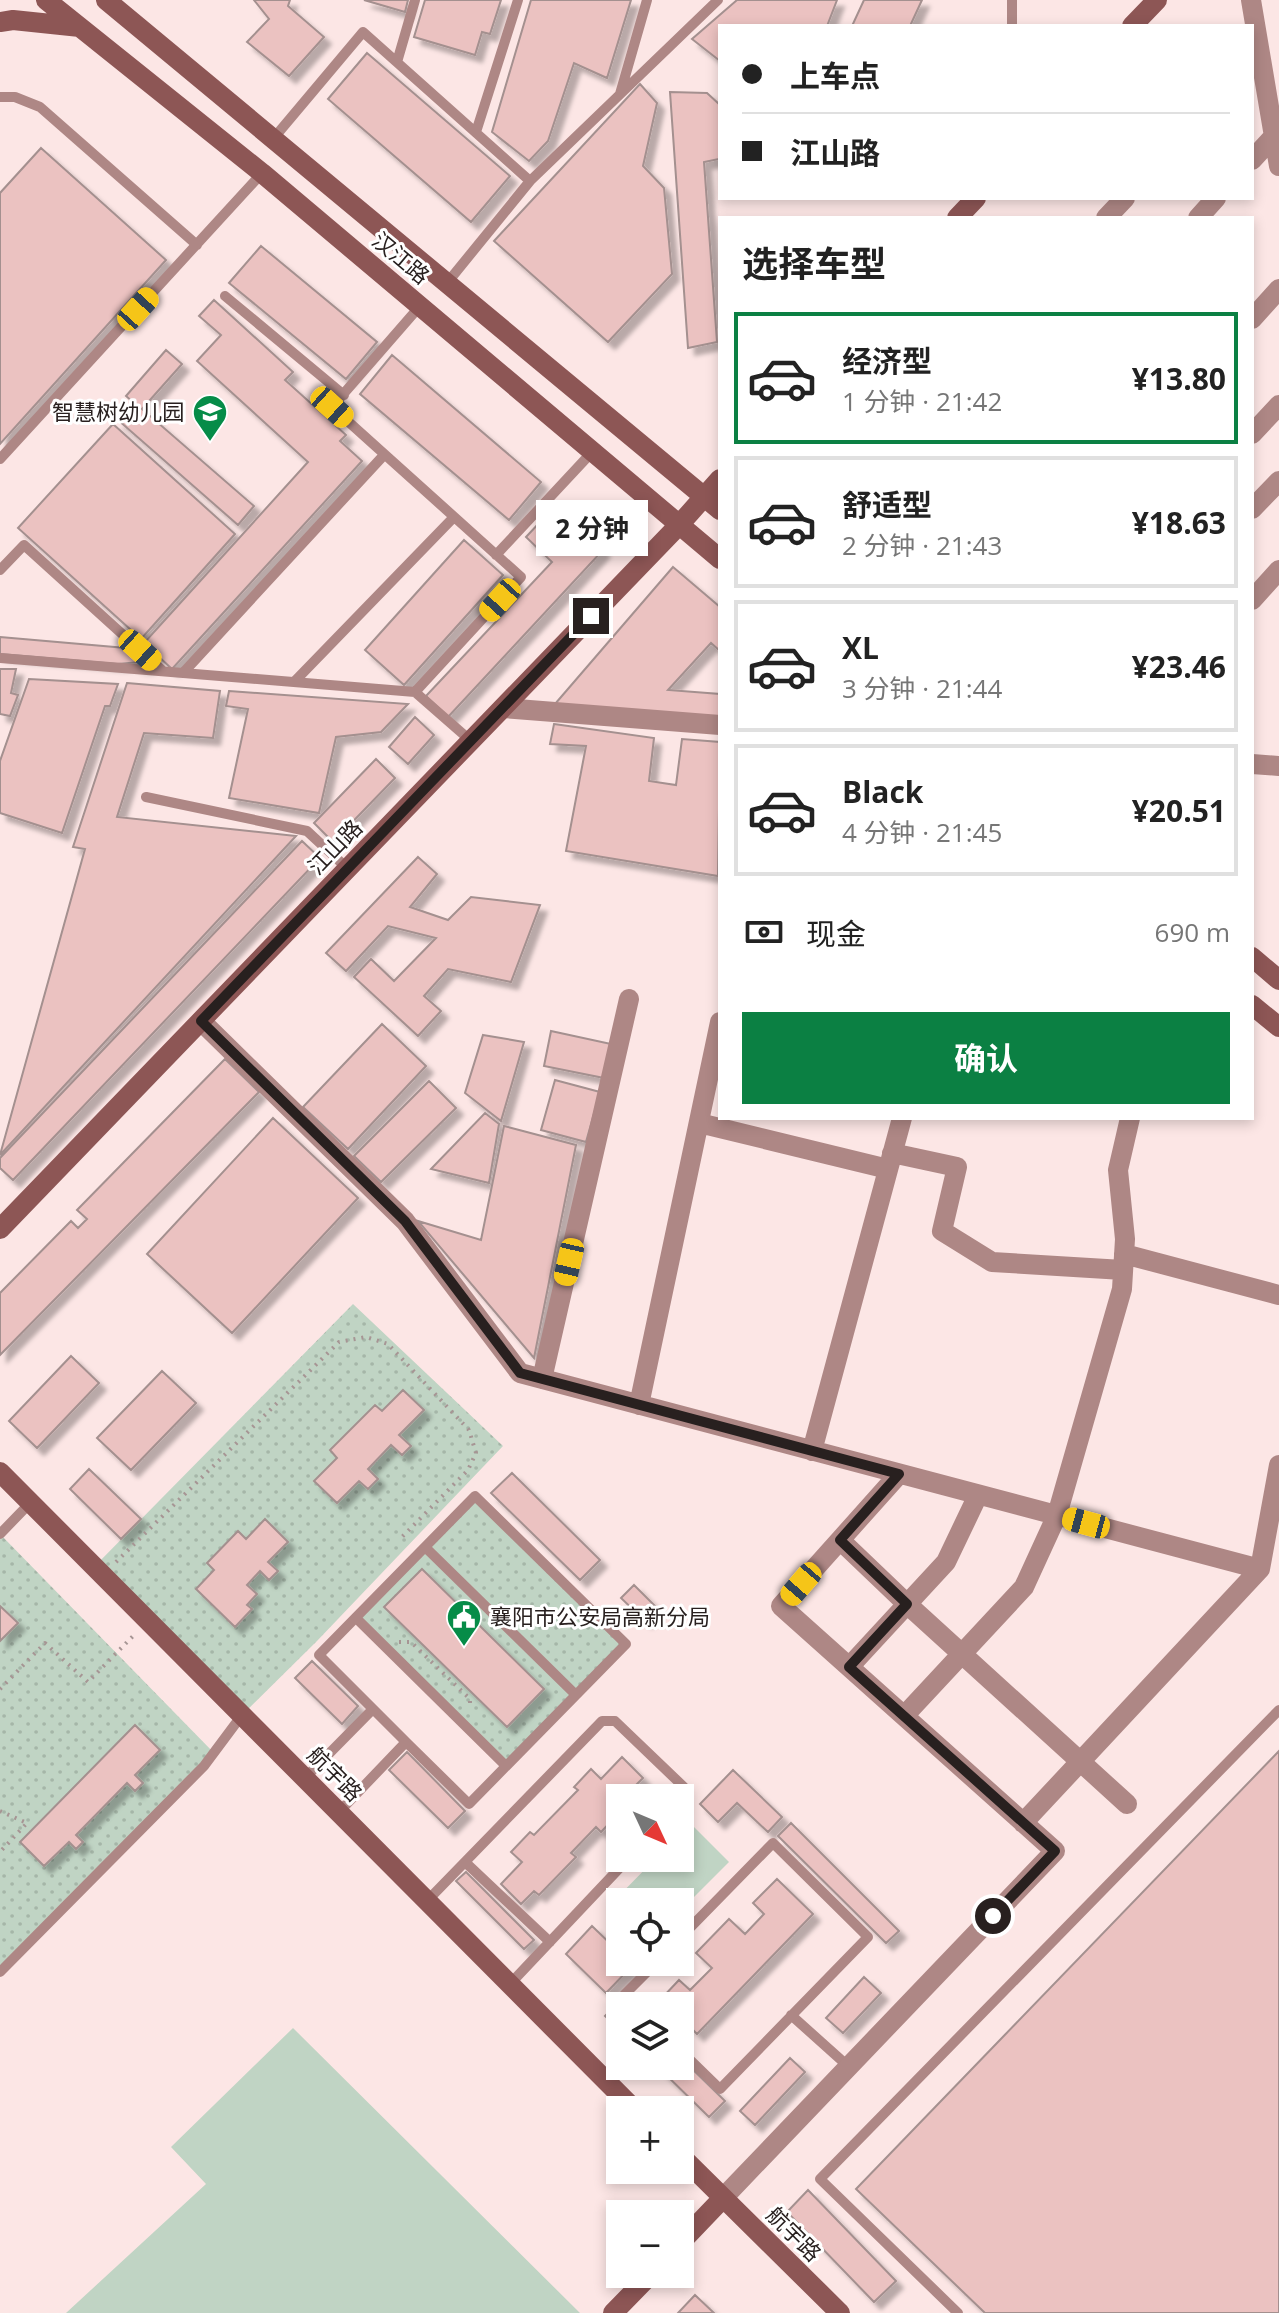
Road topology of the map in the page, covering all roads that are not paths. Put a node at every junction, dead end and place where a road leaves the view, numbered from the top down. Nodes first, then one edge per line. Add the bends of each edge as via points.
1 (46, 0) edge
2 (106, 0) edge
3 (415, 0) edge
4 (518, 0) edge
5 (647, 0) edge
6 (718, 0) edge
7 (1012, 0) edge
8 (1157, 0) edge
9 (1251, 0) edge
10 (0, 22) edge
11 (1012, 24) edge
12 (1134, 24) edge
13 (1253, 24) edge
14 (80, 27) junction
15 (1254, 37) edge
16 (397, 62) junction
17 (1256, 62) edge
18 (619, 96) junction
19 (0, 97) edge
20 (476, 132) junction
21 (1274, 136) junction
22 (273, 139) junction
23 (1254, 158) edge
24 (1279, 166) edge
25 (262, 173) junction
26 (530, 181) junction
27 (974, 200) edge
28 (1123, 200) edge
29 (1214, 200) edge
30 (959, 216) edge
31 (1108, 216) edge
32 (1200, 216) edge
33 (197, 245) junction
34 (447, 283) junction
35 (1279, 289) edge
36 (225, 296) dead end
37 (420, 306) junction
38 (1254, 317) edge
39 (344, 395) junction
40 (1279, 405) edge
41 (1254, 432) edge
42 (593, 451) junction
43 (384, 455) junction
44 (0, 459) edge
45 (718, 481) edge
46 (1279, 481) edge
47 (704, 497) junction
48 (1254, 507) edge
49 (718, 508) edge
50 (454, 517) junction
51 (679, 525) junction
52 (496, 555) junction
53 (718, 557) edge
54 (0, 570) edge
55 (1279, 570) edge
56 (1254, 598) edge
57 (0, 658) edge
58 (163, 671) junction
59 (183, 673) junction
60 (294, 682) junction
61 (415, 692) junction
62 (503, 708) junction
63 (718, 725) edge
64 (471, 741) junction
65 (1254, 764) edge
66 (1279, 766) edge
67 (146, 797) dead end
68 (348, 869) junction
69 (1254, 959) edge
70 (1279, 980) edge
71 (629, 999) dead end
72 (1254, 1007) edge
73 (201, 1021) junction
74 (1279, 1027) edge
75 (718, 1032) edge
76 (901, 1120) edge
77 (1130, 1120) edge
78 (699, 1123) junction
79 (890, 1161) junction
80 (0, 1229) edge
81 (1123, 1262) junction
82 (1279, 1295) edge
83 (542, 1379) junction
84 (639, 1405) junction
85 (812, 1451) junction
86 (1279, 1465) edge
87 (0, 1472) edge
88 (899, 1474) junction
89 (978, 1495) junction
90 (31, 1502) junction
91 (1057, 1515) junction
92 (0, 1534) edge
93 (840, 1540) junction
94 (425, 1547) junction
95 (1260, 1569) junction
96 (907, 1604) junction
97 (356, 1618) junction
98 (963, 1653) junction
99 (849, 1667) junction
100 (576, 1695) junction
101 (373, 1709) junction
102 (1279, 1710) edge
103 (242, 1715) junction
104 (904, 1716) junction
105 (406, 1742) junction
106 (1082, 1762) junction
107 (506, 1766) junction
108 (305, 1778) junction
109 (681, 1784) edge
110 (1127, 1804) dead end
111 (339, 1812) junction
112 (1023, 1823) junction
113 (465, 1862) junction
114 (616, 1872) edge
115 (427, 1901) junction
116 (694, 1924) edge
117 (550, 1942) junction
118 (0, 1972) edge
119 (643, 1976) edge
120 (510, 1984) junction
121 (627, 1992) edge
122 (791, 2015) junction
123 (694, 2064) edge
124 (849, 2067) junction
125 (621, 2096) edge
126 (694, 2169) edge
127 (723, 2198) junction
128 (694, 2228) edge
129 (637, 2288) edge
130 (613, 2313) edge
131 (840, 2313) edge
132 (958, 2313) edge

1 - 14 street, 汉江路
2 - 22 street, 汉江路
3 - 16 lane
4 - 20 lane
5 - 18 lane
6 - 18 lane
7 - 11 lane
8 - 12 street
9 - 13 street
10 - 14 street
14 - 25 street, 汉江路
15 - 17 street
16 - 20 lane
16 - 22 lane via 363,32
17 - 21 street
18 - 26 lane
19 - 33 lane via 40,107
20 - 26 lane
21 - 23 street
21 - 24 street
22 - 34 street, 汉江路
25 - 33 lane
25 - 37 street, 汉江路
26 - 34 lane
27 - 30 street
28 - 31 street
29 - 32 street
33 - 44 lane
34 - 47 street, 汉江路
35 - 38 street
36 - 39 lane
37 - 39 lane
37 - 42 street, 汉江路
39 - 43 lane via 332,407
40 - 41 street
42 - 51 street, 汉江路
42 - 52 lane
43 - 50 lane
43 - 59 lane
45 - 47 street, 江山路
46 - 48 street
47 - 49 street, 汉江路
47 - 51 street, 江山路
50 - 52 lane
50 - 60 lane
51 - 53 street, 汉江路
51 - 62 street, 江山路
52 - 61 lane via 521,577
54 - 58 lane via 24,545
55 - 56 street
57 - 58 lane
58 - 59 lane
59 - 60 lane
60 - 61 lane
61 - 64 lane
62 - 63 street
62 - 64 street, 江山路
64 - 68 street, 江山路
65 - 66 street
67 - 68 lane via 307,831
68 - 73 street, 江山路
69 - 70 street
71 - 83 street
72 - 74 street
73 - 80 street, 江山路
73 - 83 street via 405,1221 520,1373
75 - 78 street
76 - 79 street
77 - 81 street via 1118,1170
78 - 79 street
78 - 84 street
79 - 81 street via 957,1167 942,1231 992,1262
79 - 85 street
81 - 82 street
81 - 91 street via 1122,1289
83 - 84 street
84 - 85 street
85 - 88 street
86 - 95 street
87 - 90 street, 航宇路
88 - 89 street
88 - 93 street
89 - 91 street
89 - 96 street via 946,1562
90 - 92 lane
90 - 103 street, 航宇路
91 - 95 street
91 - 98 street via 1024,1587
93 - 96 street
93 - 99 street via 781,1606
94 - 97 lane
94 - 100 lane
94 - 100 lane via 475,1496 497,1517 626,1644
95 - 106 street
96 - 98 street
96 - 99 street
97 - 101 lane via 319,1655
97 - 107 lane
98 - 104 street
98 - 106 street
99 - 104 street
100 - 107 lane
101 - 105 lane
101 - 108 lane
102 - 132 lane via 820,2179
103 - 108 street, 航宇路
103 - 118 lane via 204,1766
104 - 112 street
105 - 107 lane via 469,1804
105 - 111 lane
106 - 110 street
106 - 112 street
108 - 111 street, 航宇路
109 - 113 lane via 615,1721 602,1721
111 - 115 street, 航宇路
112 - 124 street via 1055,1851
113 - 115 lane
113 - 117 lane
114 - 117 lane
115 - 120 street, 航宇路
116 - 122 lane via 773,1843 868,1937
117 - 120 lane
119 - 121 lane
120 - 125 street, 航宇路
122 - 123 lane via 720,2089
122 - 124 lane
124 - 127 street
126 - 127 street, 航宇路
127 - 128 street
127 - 131 street, 航宇路
129 - 130 street

